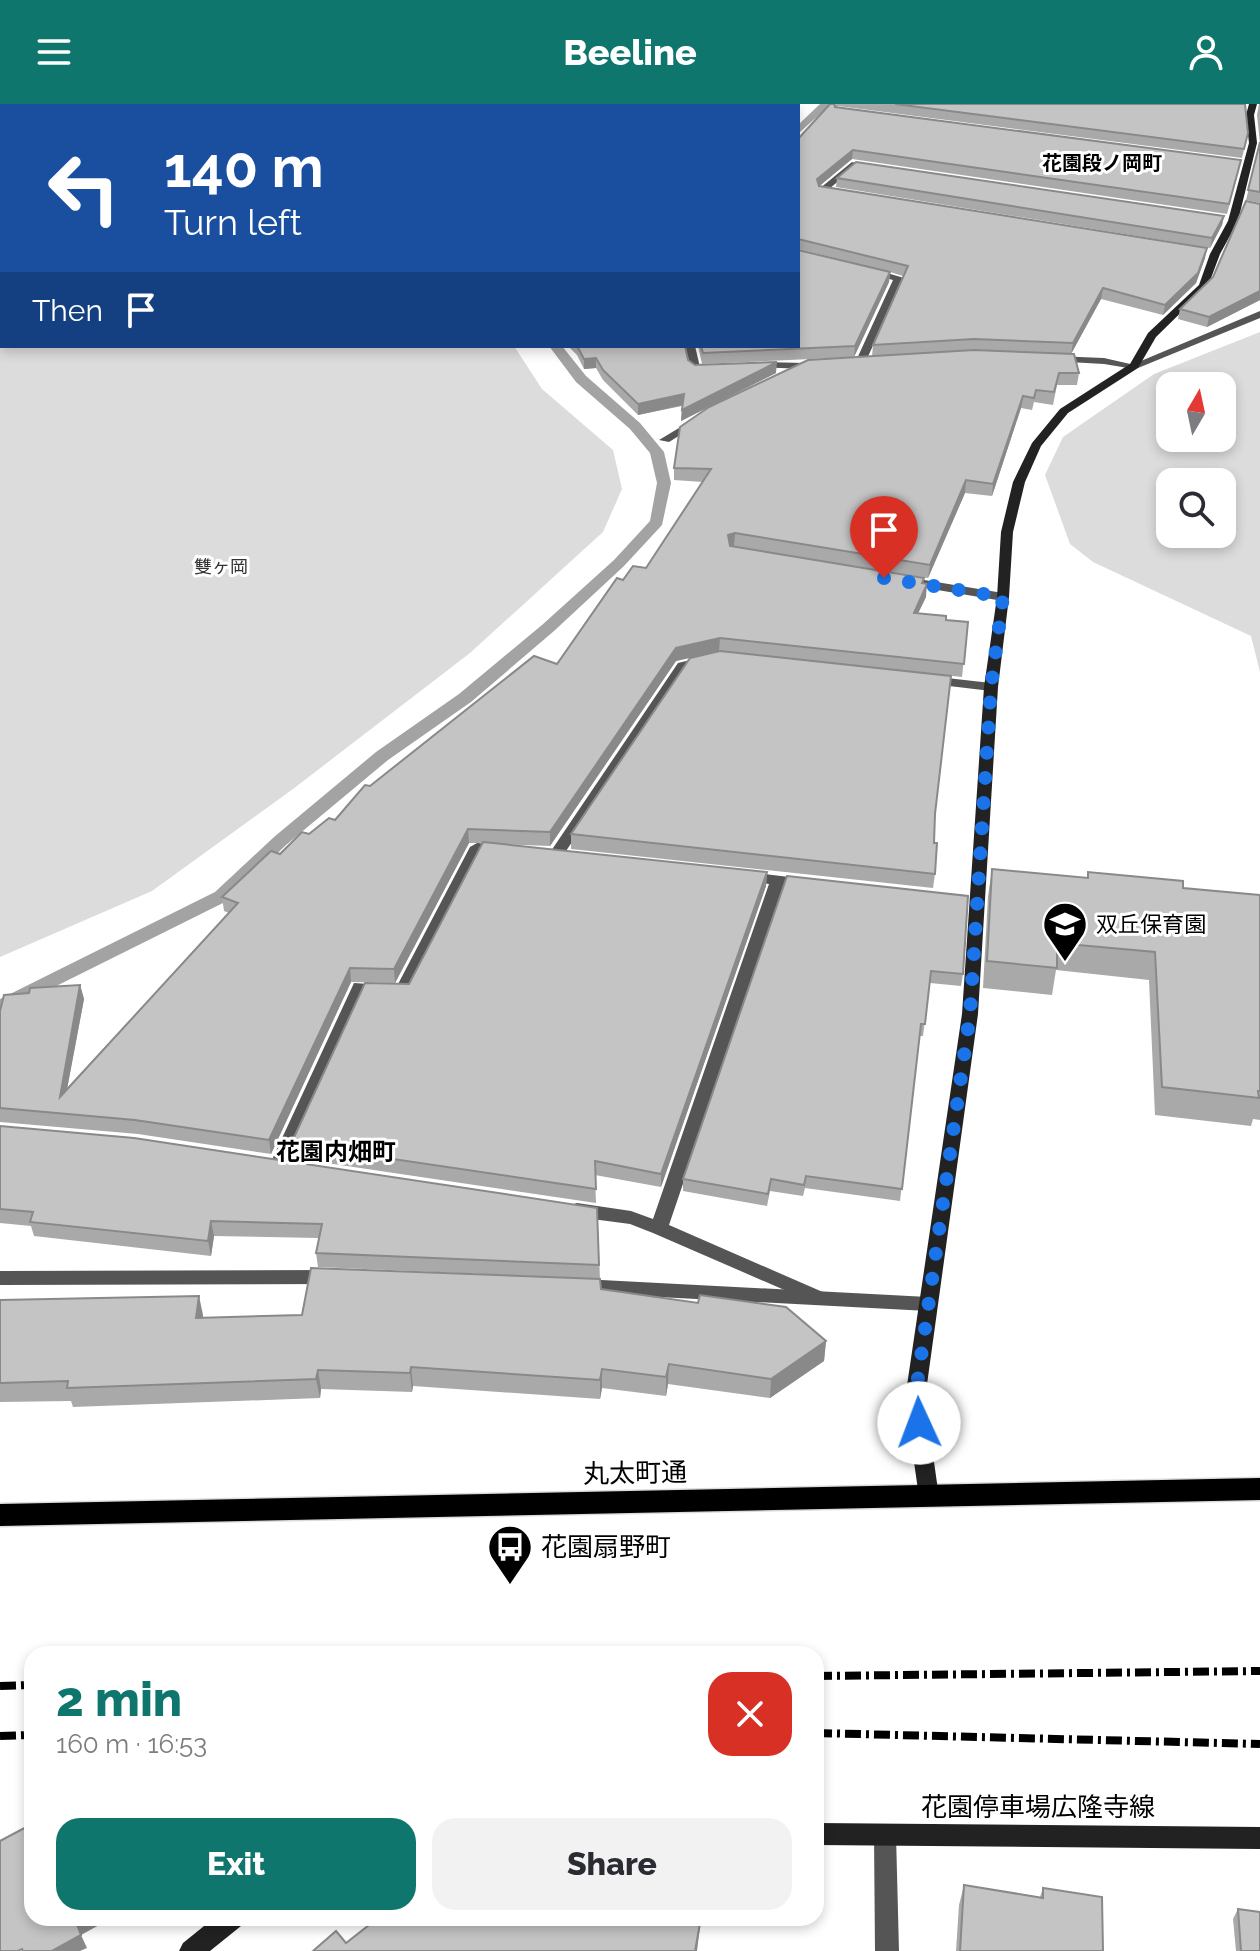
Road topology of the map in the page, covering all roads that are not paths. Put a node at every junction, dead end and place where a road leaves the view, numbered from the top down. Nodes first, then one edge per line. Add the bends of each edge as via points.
1 (1253, 104) edge
2 (1255, 116) edge
3 (1233, 162) edge
4 (1249, 165) junction
5 (882, 169) edge
6 (854, 196) edge
7 (1236, 204) junction
8 (1248, 206) edge
9 (1218, 219) edge
10 (1233, 221) junction
11 (1199, 252) edge
12 (1215, 254) junction
13 (855, 268) edge
14 (1260, 314) edge
15 (690, 348) edge
16 (1046, 359) edge
17 (874, 362) edge
18 (860, 363) junction
19 (846, 364) edge
20 (818, 365) edge
21 (751, 366) edge
22 (805, 366) junction
23 (1134, 366) junction
24 (724, 368) edge
25 (779, 378) edge
26 (703, 415) edge
27 (665, 440) dead end
28 (898, 580) edge
29 (1003, 597) junction
30 (719, 658) edge
31 (915, 679) edge
32 (991, 687) junction
33 (509, 850) edge
34 (587, 858) edge
35 (730, 875) edge
36 (778, 881) junction
37 (824, 885) edge
38 (301, 1168) edge
39 (553, 1206) edge
40 (659, 1228) junction
41 (347, 1277) edge
42 (0, 1278) edge
43 (560, 1285) edge
44 (819, 1298) junction
45 (928, 1304) junction
46 (1260, 1489) edge
47 (929, 1497) junction
48 (4, 1518) edge
49 (824, 1834) edge
50 (885, 1835) junction
51 (1260, 1838) edge
52 (223, 1926) edge
53 (191, 1951) edge
54 (887, 1951) edge

1 - 2 main road
2 - 4 main road
3 - 4 street
4 - 7 main road
5 - 6 street via 852,165 822,191
7 - 8 street
7 - 10 main road
9 - 10 street
10 - 12 main road
11 - 12 street
12 - 23 main road via 1203,286 1152,335
13 - 18 street via 899,278
14 - 23 street
15 - 24 street via 696,370
16 - 23 street
17 - 18 street
18 - 19 street
20 - 22 street
21 - 22 street
22 - 25 street
23 - 29 main road via 1064,411 1036,445 1019,482 1007,532
26 - 27 street
28 - 29 street
29 - 32 main road
30 - 34 street via 683,666 548,854
31 - 32 street
32 - 45 main road via 969,900 970,1014
33 - 38 street via 477,847 402,992 360,987 271,1163
35 - 36 street
36 - 37 street
36 - 40 street
39 - 40 street via 631,1218
40 - 44 street
41 - 42 street
43 - 44 street
44 - 45 street
45 - 47 main road via 915,1399
46 - 47 main road, 丸太町通
47 - 48 main road, 丸太町通
49 - 50 main road, 花園停車場広隆寺線
50 - 51 main road, 花園停車場広隆寺線
50 - 54 street
52 - 53 main road

